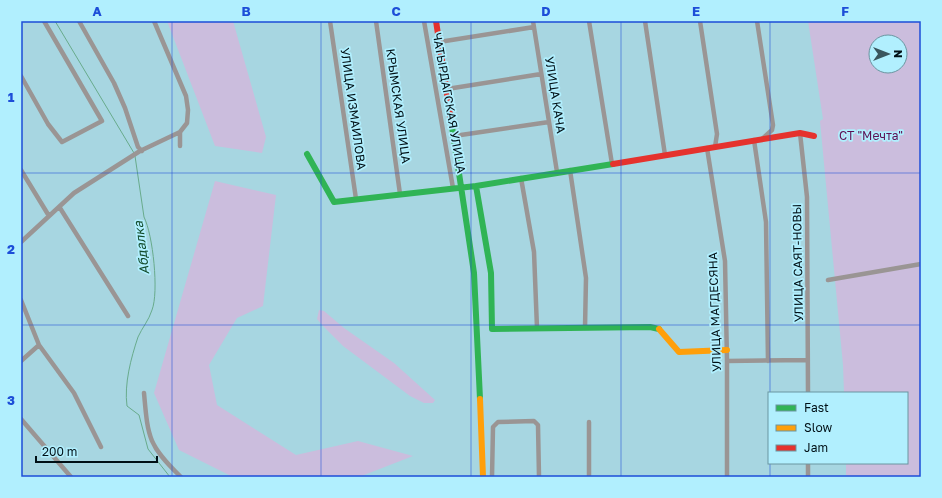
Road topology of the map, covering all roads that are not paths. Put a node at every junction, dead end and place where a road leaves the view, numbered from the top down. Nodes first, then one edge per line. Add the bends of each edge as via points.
1 (44, 21) edge
2 (78, 21) edge
3 (154, 21) edge
4 (330, 21) edge
5 (376, 21) edge
6 (424, 21) edge
7 (436, 21) edge
8 (533, 21) edge
9 (589, 21) edge
10 (645, 21) edge
11 (700, 21) edge
12 (757, 21) edge
13 (534, 26) junction
14 (439, 42) junction
15 (541, 74) junction
16 (21, 76) edge
17 (447, 89) junction
18 (549, 122) junction
19 (180, 132) junction
20 (800, 133) junction
21 (454, 136) junction
22 (814, 136) dead end
23 (762, 139) junction
24 (754, 140) junction
25 (180, 146) dead end
26 (715, 146) junction
27 (707, 148) junction
28 (141, 151) junction
29 (307, 154) dead end
30 (665, 155) junction
31 (612, 164) junction
32 (21, 170) edge
33 (570, 170) junction
34 (557, 172) junction
35 (520, 178) junction
36 (476, 186) junction
37 (462, 187) junction
38 (453, 188) junction
39 (400, 194) junction
40 (356, 200) junction
41 (60, 208) junction
42 (49, 216) junction
43 (21, 242) edge
44 (921, 264) edge
45 (828, 280) dead end
46 (21, 300) edge
47 (128, 316) dead end
48 (537, 328) junction
49 (585, 328) junction
50 (39, 346) junction
51 (727, 350) junction
52 (808, 360) junction
53 (21, 361) edge
54 (728, 361) junction
55 (768, 361) junction
56 (808, 392) edge
57 (144, 393) dead end
58 (21, 419) edge
59 (589, 422) dead end
60 (100, 447) dead end
61 (808, 464) edge
62 (71, 477) edge
63 (181, 477) edge
64 (483, 477) edge
65 (492, 477) edge
66 (539, 477) edge
67 (589, 477) edge
68 (727, 477) edge
69 (808, 477) edge

1 - 16 street via 102,121 62,142 48,124
2 - 28 street via 114,83
3 - 19 street via 186,96 187,123
4 - 40 street, УЛИЦА ИЗМАИЛОВА
5 - 39 street, КРЫМСКАЯ УЛИЦА
6 - 38 street, ЧАТЫРДАГСКАЯ УЛИЦА
7 - 14 street
8 - 13 street, УЛИЦА КАЧА
9 - 31 street
10 - 30 street
11 - 26 street via 717,134
12 - 23 street via 773,125 772,130
13 - 14 street
13 - 15 street, УЛИЦА КАЧА
14 - 17 street
15 - 17 street
15 - 18 street, УЛИЦА КАЧА
17 - 21 street
18 - 21 street
18 - 34 street, УЛИЦА КАЧА
19 - 25 street
19 - 28 street
20 - 22 street
20 - 23 street
20 - 52 street, УЛИЦА САЯТ-НОВЫ via 807,197
21 - 37 street
23 - 24 street
24 - 26 street
24 - 55 street via 766,222
26 - 27 street
27 - 30 street
27 - 51 street, УЛИЦА МАГДЕСЯНА via 725,261
28 - 41 street via 74,193
29 - 40 street via 334,202
30 - 31 street
31 - 33 street
32 - 42 street
33 - 34 street
33 - 49 street via 586,278
34 - 35 street
35 - 36 street
35 - 48 street via 534,252
36 - 37 street
36 - 48 street via 491,273 492,329
37 - 38 street
37 - 64 street via 474,273
38 - 39 street
39 - 40 street
41 - 42 street
41 - 47 street
42 - 43 street
44 - 45 street
46 - 50 street
48 - 49 street
49 - 51 street via 658,328 679,352
50 - 53 street
50 - 60 street via 74,392
51 - 54 street, УЛИЦА МАГДЕСЯНА
52 - 55 street
52 - 56 street, УЛИЦА САЯТ-НОВЫ
54 - 55 street
54 - 68 street, УЛИЦА МАГДЕСЯНА
57 - 63 street via 151,440 161,457
58 - 62 street
59 - 67 street
61 - 69 street
65 - 66 street via 493,427 498,422 534,421 538,425

